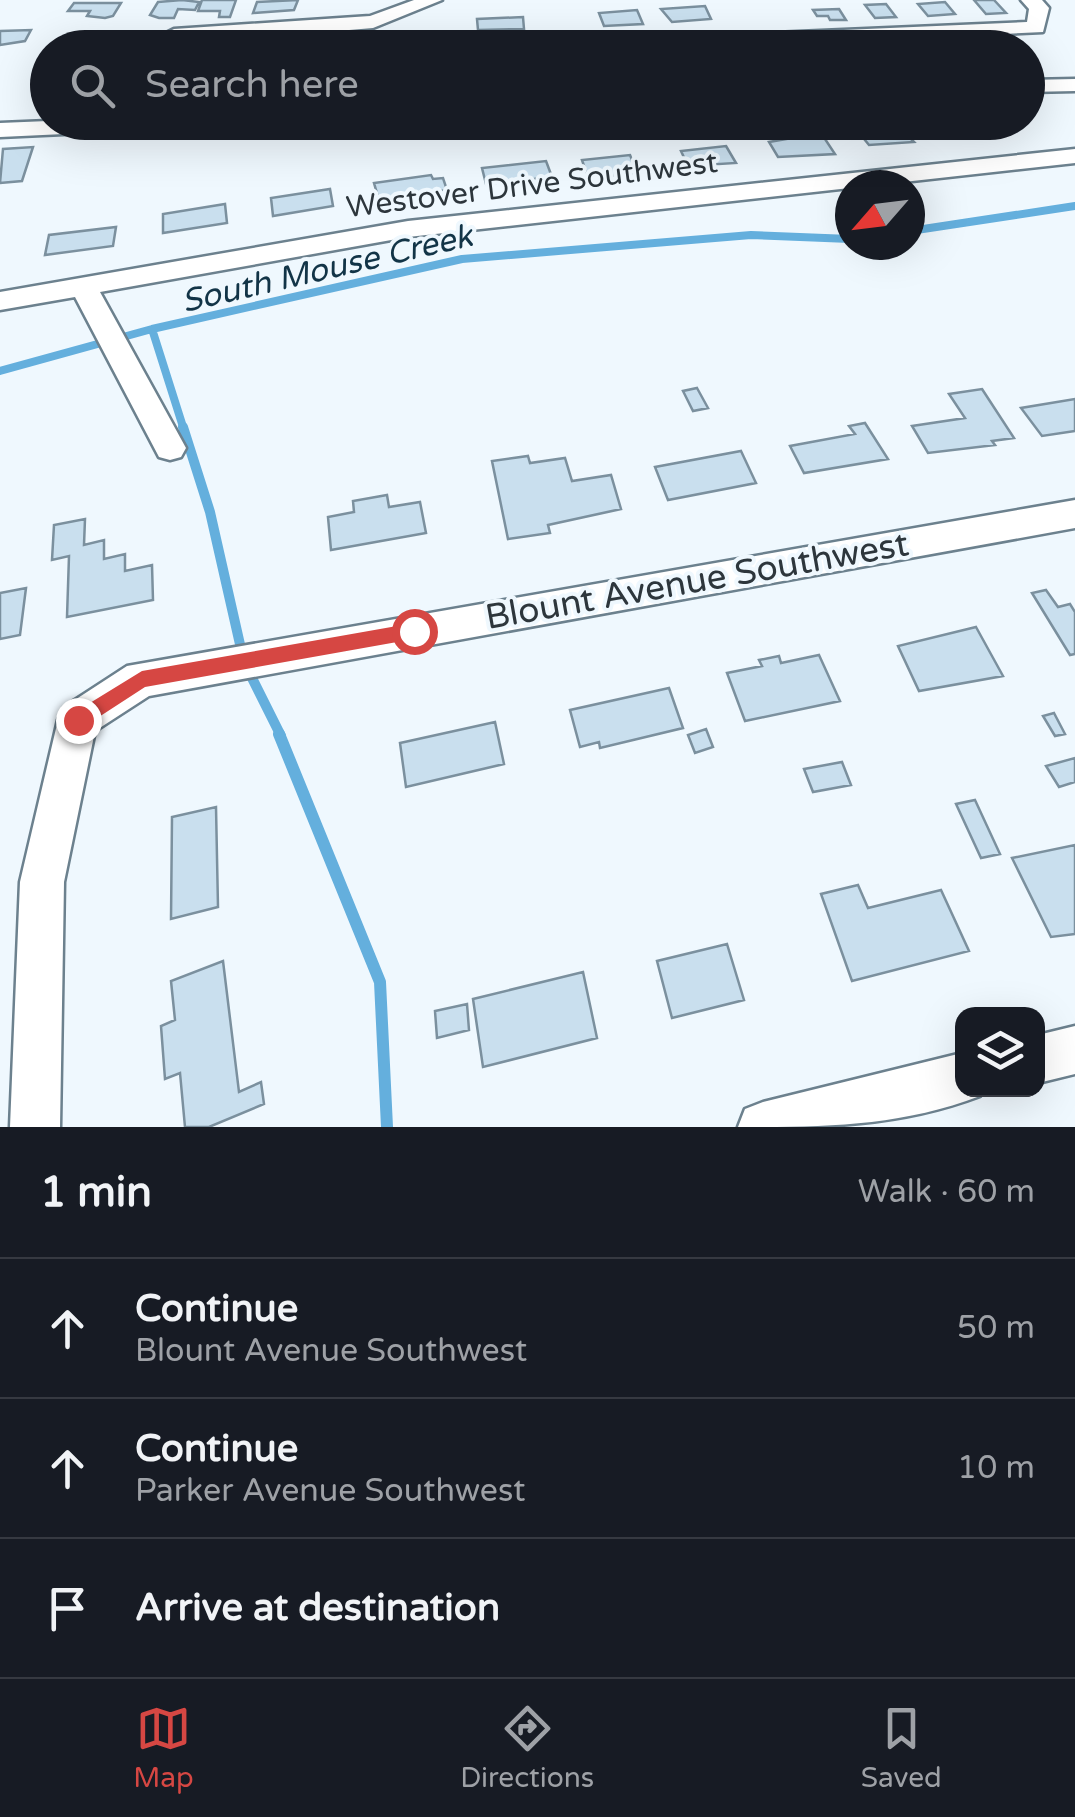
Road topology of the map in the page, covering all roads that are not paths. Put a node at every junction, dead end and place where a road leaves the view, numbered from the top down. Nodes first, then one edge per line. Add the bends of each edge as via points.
1 (432, 0) edge
2 (1031, 0) edge
3 (240, 30) edge
4 (990, 30) edge
5 (1075, 85) edge
6 (1045, 86) edge
7 (30, 128) edge
8 (0, 130) edge
9 (1075, 156) edge
10 (84, 287) junction
11 (0, 300) edge
12 (170, 448) dead end
13 (1075, 514) edge
14 (1075, 1050) edge
15 (1045, 1058) edge
16 (955, 1080) edge
17 (34, 1127) edge
18 (762, 1127) edge

1 - 3 street via 373,22
2 - 4 street via 1039,8 1036,28
5 - 6 street
7 - 8 street
9 - 10 street, Westover Drive Southwest via 408,230
10 - 11 street, Westover Drive Southwest
10 - 12 street
13 - 17 street, Blount Avenue Southwest via 142,679 78,720 42,882
14 - 15 street
16 - 18 street

